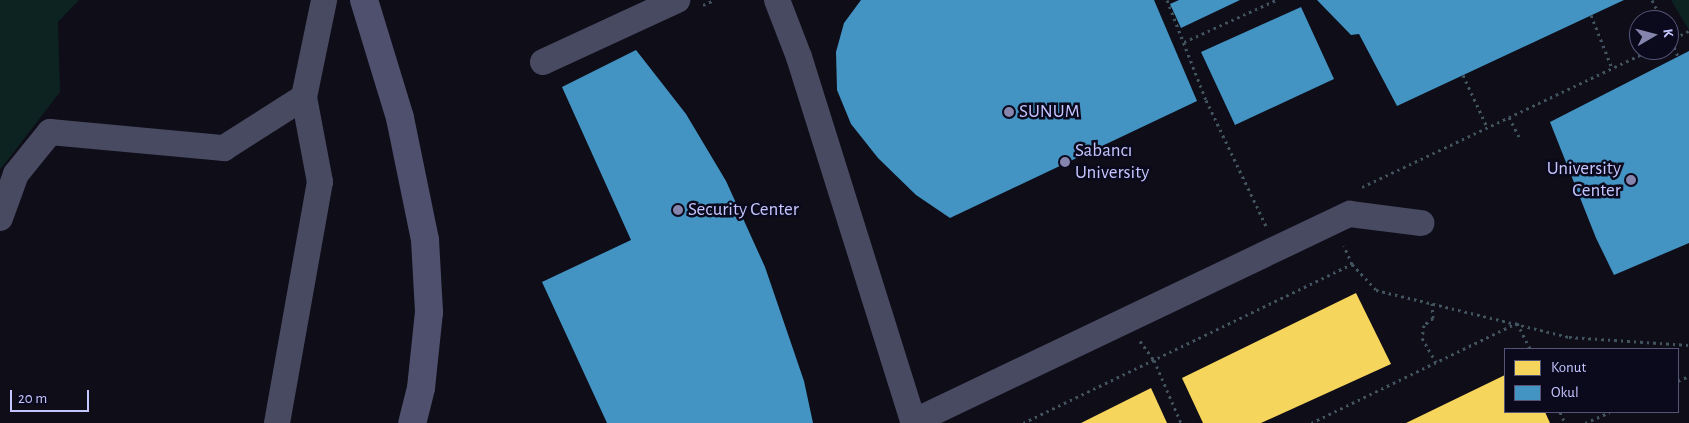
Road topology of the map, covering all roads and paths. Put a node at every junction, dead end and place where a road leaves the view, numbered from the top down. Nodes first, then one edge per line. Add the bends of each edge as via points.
1 (324, 0) edge
2 (364, 0) edge
3 (677, 0) edge
4 (777, 0) edge
5 (1167, 0) edge
6 (1276, 0) edge
7 (1591, 15) dead end
8 (1184, 42) junction
9 (1629, 60) edge
10 (543, 62) dead end
11 (1612, 68) junction
12 (1463, 75) dead end
13 (304, 97) junction
14 (1509, 117) junction
15 (1488, 127) junction
16 (1519, 137) dead end
17 (1359, 189) dead end
18 (0, 218) edge
19 (1334, 221) junction
20 (1421, 223) dead end
21 (1269, 232) dead end
22 (1352, 264) junction
23 (1432, 303) junction
24 (1517, 323) junction
25 (1689, 344) edge
26 (1530, 348) edge
27 (1154, 360) junction
28 (1436, 362) junction
29 (1608, 413) edge
30 (914, 422) edge
31 (277, 423) edge
32 (412, 423) edge
33 (1023, 423) edge
34 (1181, 423) edge
35 (1311, 423) edge
36 (1585, 423) edge

1 - 13 street
2 - 32 street via 400,118 425,240 429,312 421,388
3 - 10 street
4 - 30 street via 799,57
5 - 8 path
6 - 8 path
7 - 11 path
8 - 21 path via 1206,100
9 - 11 path
11 - 14 path
12 - 15 path
13 - 18 street via 224,148 50,132 16,174
13 - 31 street via 320,182
14 - 15 path
14 - 16 path
15 - 17 path
19 - 20 street via 1350,214
19 - 22 path
19 - 30 street
22 - 23 path via 1376,290
22 - 27 path
23 - 24 path
23 - 28 path via 1433,318 1424,325 1422,338
24 - 25 path via 1569,337
24 - 26 path
24 - 28 path
27 - 33 path
27 - 34 path
28 - 35 path
29 - 36 path

